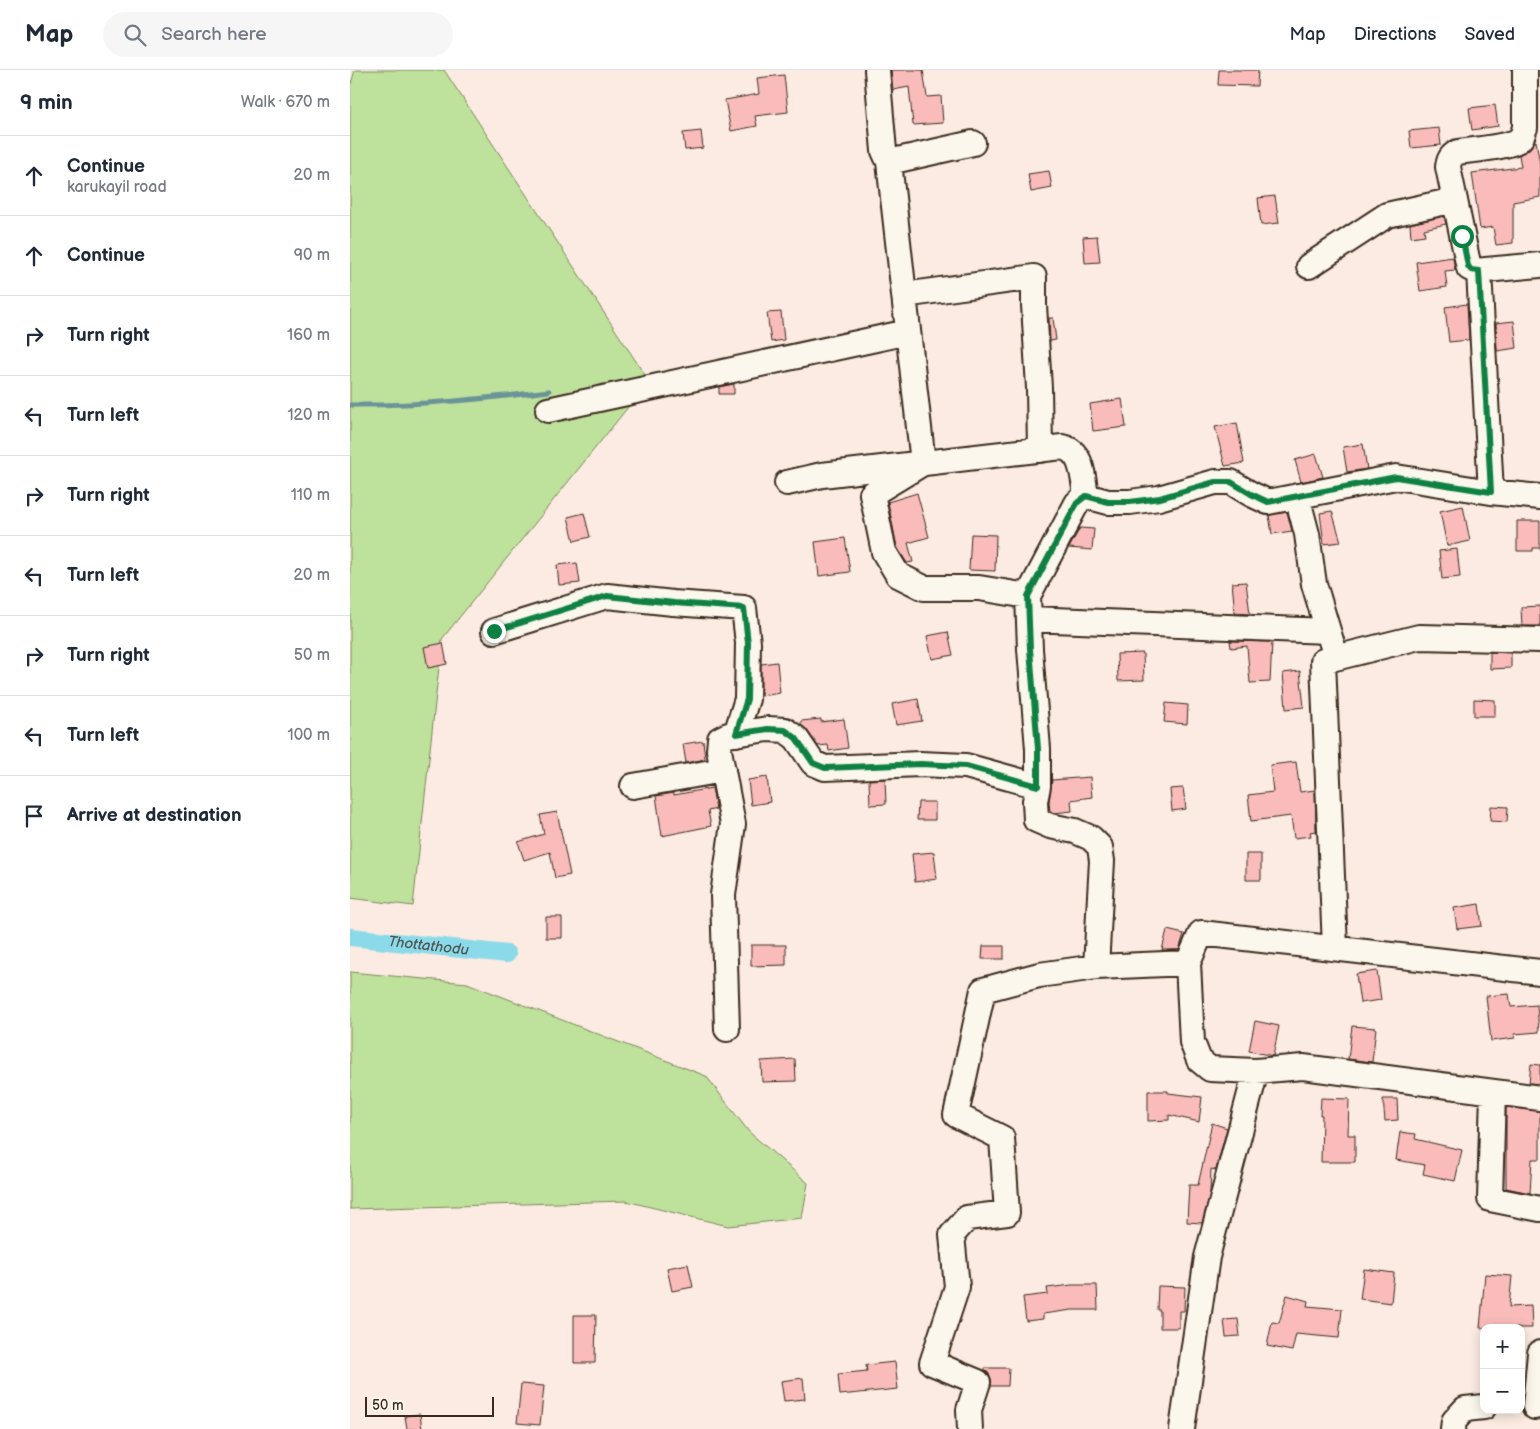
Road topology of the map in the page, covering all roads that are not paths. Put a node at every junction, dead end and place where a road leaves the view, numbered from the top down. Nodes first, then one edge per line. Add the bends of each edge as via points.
1 (877, 70) edge
2 (1525, 70) edge
3 (973, 143) dead end
4 (889, 162) junction
5 (1455, 200) junction
6 (1540, 265) edge
7 (1309, 266) dead end
8 (1479, 271) junction
9 (904, 294) junction
10 (908, 332) junction
11 (548, 410) dead end
12 (1040, 450) junction
13 (923, 463) junction
14 (787, 482) dead end
15 (1491, 492) junction
16 (1086, 496) junction
17 (1296, 496) junction
18 (1540, 497) edge
19 (1028, 608) junction
20 (494, 631) dead end
21 (1328, 631) junction
22 (1540, 640) edge
23 (1337, 658) junction
24 (736, 734) junction
25 (723, 770) junction
26 (633, 786) dead end
27 (1038, 786) junction
28 (1335, 948) junction
29 (1188, 963) junction
30 (1096, 967) junction
31 (1540, 972) edge
32 (727, 1029) dead end
33 (1256, 1071) junction
34 (1493, 1092) junction
35 (1540, 1098) edge
36 (1540, 1209) edge
37 (1540, 1353) edge
38 (1480, 1407) edge
39 (1532, 1407) edge
40 (970, 1429) edge
41 (1182, 1429) edge
42 (1452, 1429) edge

1 - 4 street via 884,151
2 - 5 street via 1525,128 1522,137 1515,143 1452,155 1448,167
3 - 4 street
4 - 9 street
5 - 7 street via 1387,215
5 - 8 street via 1468,266
6 - 8 street
8 - 15 street
9 - 10 street
9 - 12 street via 1034,277
10 - 11 street
10 - 13 street
12 - 13 street
12 - 16 street via 1062,447 1075,453
13 - 14 street
13 - 19 street via 872,494 884,552 898,575 924,588 979,588
15 - 17 street via 1396,477
15 - 18 street
16 - 17 street via 1108,502 1130,502 1160,498 1215,482 1231,482 1268,502
16 - 19 street via 1077,503
17 - 21 street via 1307,534 1314,584
19 - 21 street
19 - 27 street
20 - 24 street via 607,596 744,608 748,643 747,699
21 - 23 street
22 - 23 street via 1419,637
23 - 28 street via 1323,661
24 - 25 street via 720,740
24 - 27 street via 785,730 796,738 813,763 825,768 920,764 966,766
25 - 26 street
25 - 32 street via 733,824 723,895
27 - 30 street via 1036,820 1091,838 1100,847
28 - 29 street via 1201,933
28 - 31 street
29 - 30 street
29 - 33 street via 1192,1042 1199,1060 1210,1069
30 - 40 street via 982,990 956,1114 1002,1138 1007,1213 966,1218 952,1235 957,1287 932,1363 978,1382 969,1410
33 - 34 street via 1303,1067
33 - 41 street via 1207,1257
34 - 35 street
34 - 36 street via 1490,1200
37 - 39 street
38 - 42 street via 1465,1409 1454,1421

